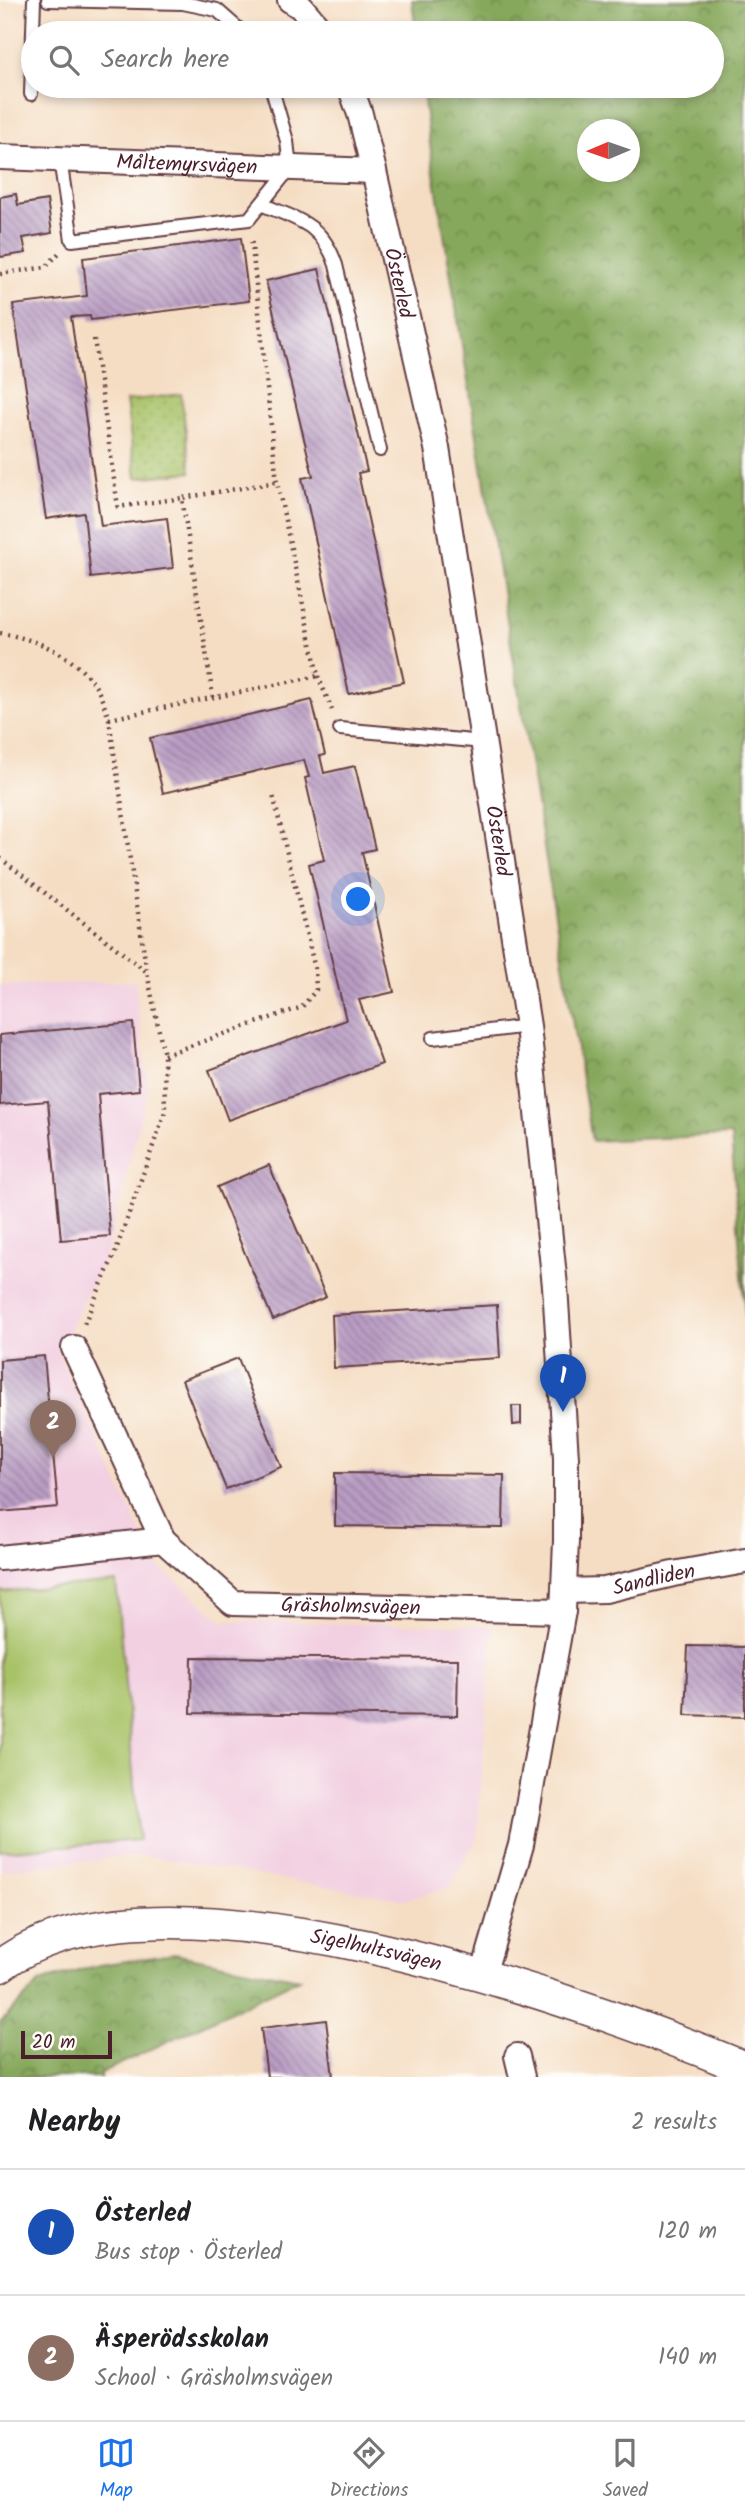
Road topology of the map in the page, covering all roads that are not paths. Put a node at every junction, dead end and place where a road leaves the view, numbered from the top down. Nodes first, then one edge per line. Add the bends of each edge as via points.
1 (34, 0) edge
2 (48, 0) edge
3 (290, 0) edge
4 (33, 21) edge
5 (230, 21) edge
6 (313, 21) edge
7 (275, 98) edge
8 (354, 98) edge
9 (0, 157) edge
10 (60, 159) junction
11 (290, 168) junction
12 (374, 171) junction
13 (261, 204) junction
14 (380, 450) dead end
15 (340, 729) road end
16 (485, 742) junction
17 (528, 1026) junction
18 (433, 1038) dead end
19 (74, 1348) road end
20 (163, 1539) junction
21 (0, 1558) edge
22 (745, 1561) edge
23 (563, 1601) junction
24 (0, 1966) edge
25 (483, 1975) junction
26 (745, 2068) edge

1 - 4 lane
2 - 5 lane via 183,3 218,10
3 - 6 street
7 - 11 lane via 288,141
8 - 12 street, Österled
9 - 10 street, Måltemyrsvägen
10 - 11 street, Måltemyrsvägen
10 - 13 lane via 72,240 249,219
11 - 12 street, Måltemyrsvägen
11 - 13 lane
12 - 16 street, Österled via 437,448
13 - 14 lane via 310,226 328,243
15 - 16 lane
16 - 17 street, Österled
17 - 18 lane
17 - 23 street, Österled via 555,1286 566,1458
19 - 20 street, Gräsholmsvägen
20 - 21 street
20 - 23 street, Gräsholmsvägen via 233,1603
22 - 23 street, Sandliden
23 - 25 street, Österled via 521,1845
24 - 25 street, Sigelhultsvägen via 18,1952 89,1928 218,1923 391,1952
25 - 26 street, Sigelhultsvägen

